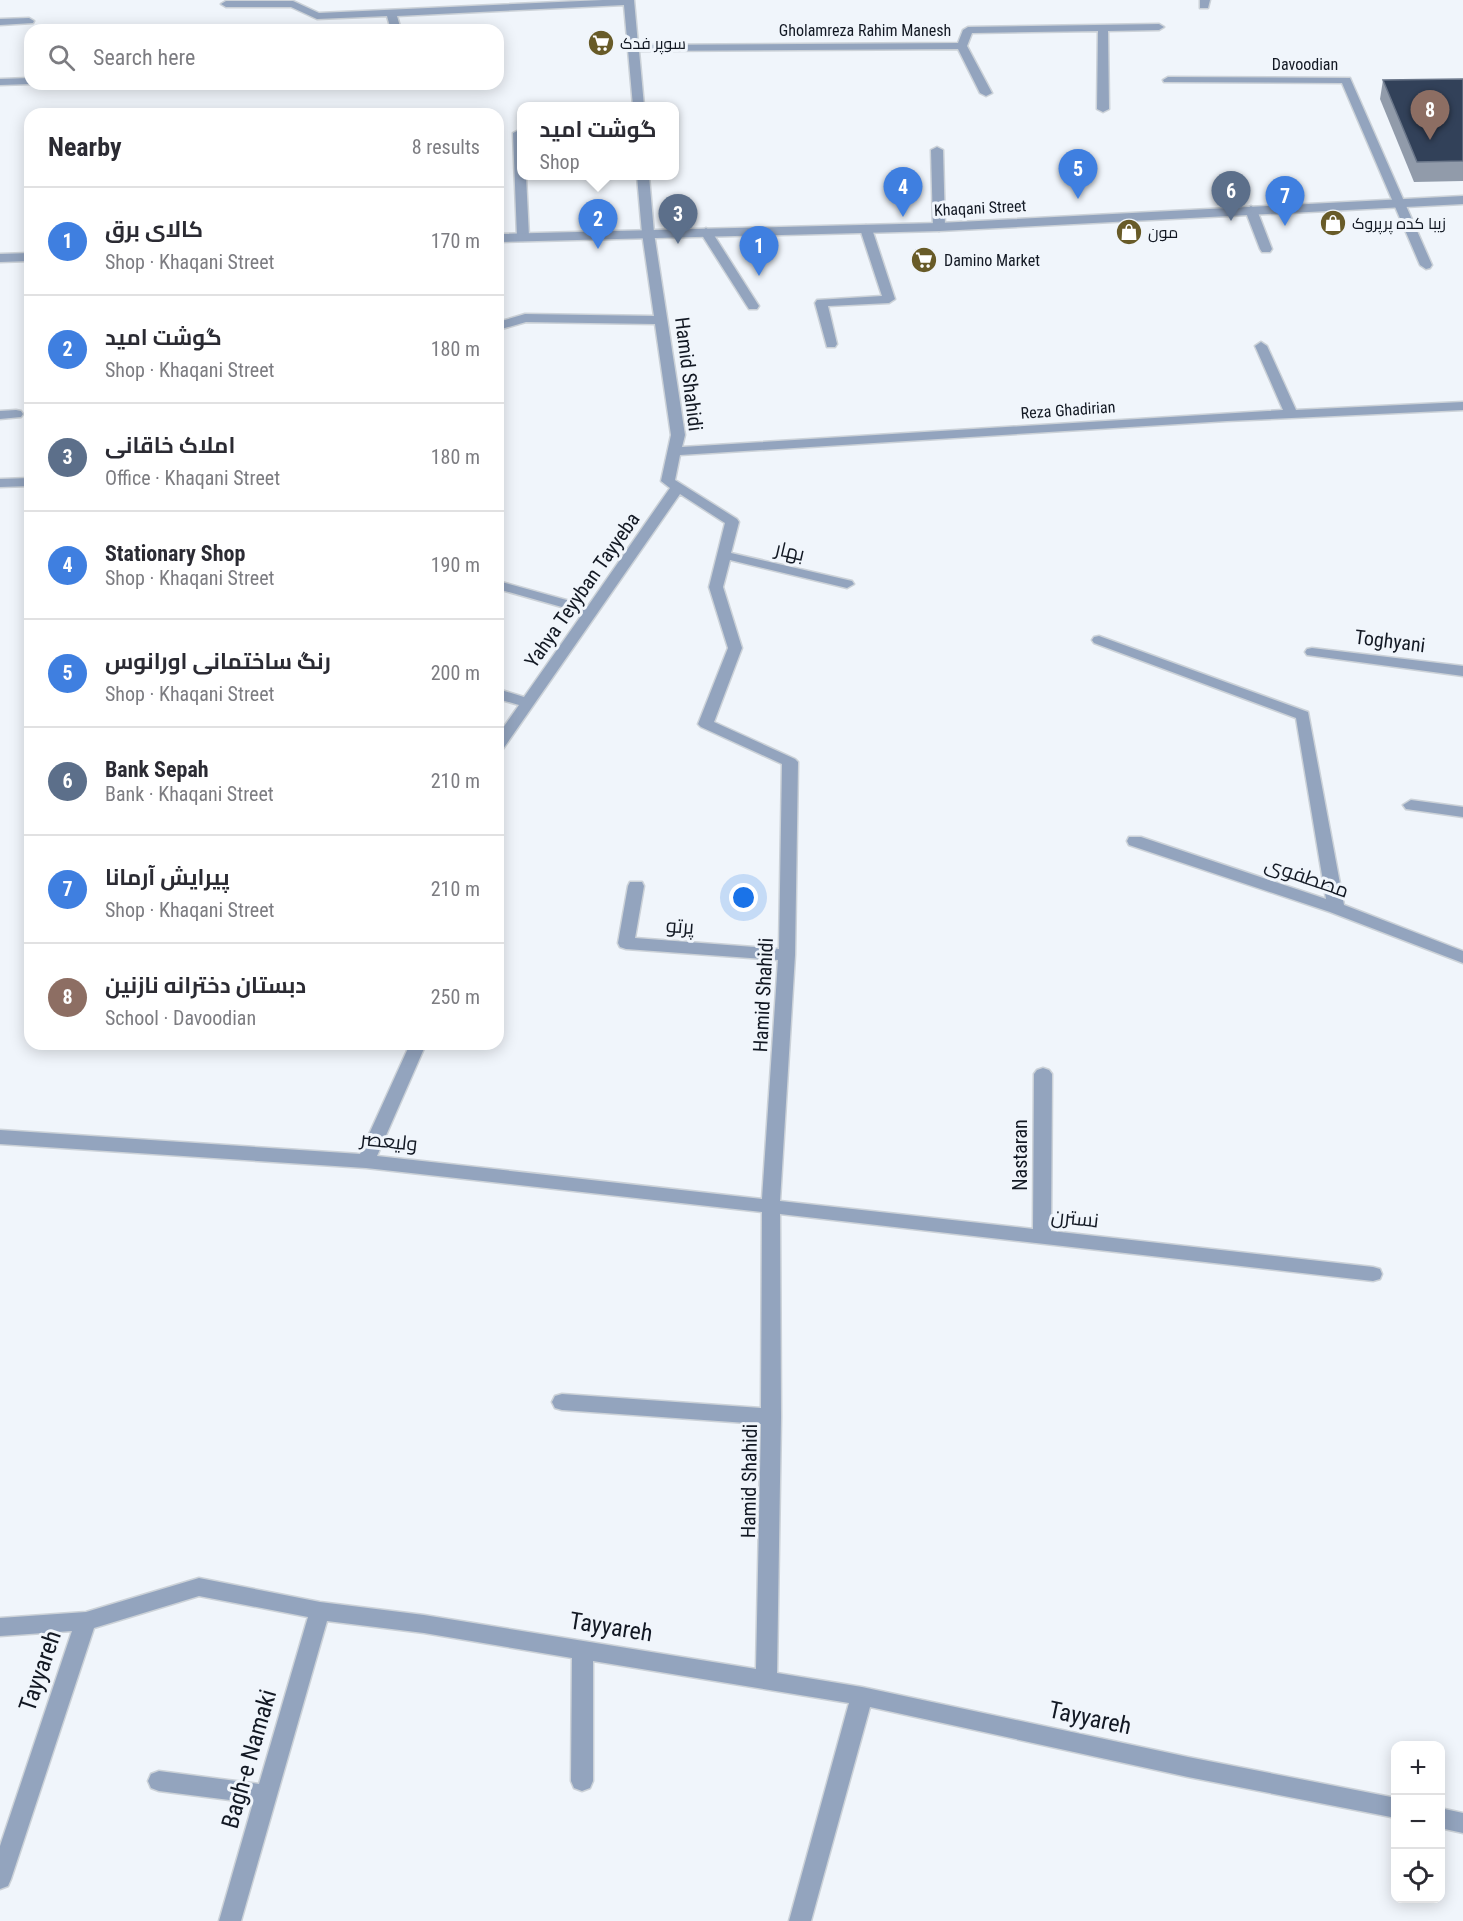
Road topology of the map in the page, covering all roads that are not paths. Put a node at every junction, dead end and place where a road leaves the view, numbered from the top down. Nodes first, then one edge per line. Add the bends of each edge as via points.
1 (629, 1) edge
2 (226, 4) dead end
3 (391, 13) junction
4 (317, 16) junction
5 (29, 21) dead end
6 (0, 22) edge
7 (314, 24) edge
8 (394, 24) edge
9 (1159, 27) dead end
10 (1103, 28) junction
11 (962, 46) junction
12 (632, 48) junction
13 (1168, 80) dead end
14 (24, 81) edge
15 (0, 82) edge
16 (986, 93) dead end
17 (638, 102) edge
18 (1103, 109) dead end
19 (937, 150) dead end
20 (521, 180) edge
21 (643, 180) edge
22 (1463, 200) edge
23 (1396, 202) junction
24 (1251, 210) junction
25 (939, 227) junction
26 (866, 229) junction
27 (706, 232) junction
28 (648, 233) junction
29 (523, 237) junction
30 (504, 238) edge
31 (1266, 249) dead end
32 (24, 257) edge
33 (0, 258) edge
34 (1426, 266) dead end
35 (753, 306) dead end
36 (661, 320) junction
37 (504, 324) edge
38 (831, 344) dead end
39 (1261, 346) dead end
40 (1463, 406) edge
41 (16, 414) dead end
42 (1291, 414) junction
43 (0, 415) edge
44 (675, 451) junction
45 (24, 482) edge
46 (0, 483) edge
47 (678, 487) junction
48 (724, 555) junction
49 (847, 584) dead end
50 (504, 587) edge
51 (591, 611) junction
52 (1099, 640) dead end
53 (1312, 652) dead end
54 (1463, 671) edge
55 (504, 696) edge
56 (528, 703) junction
57 (504, 737) edge
58 (1411, 805) dead end
59 (1463, 812) edge
60 (1135, 841) dead end
61 (636, 886) dead end
62 (1336, 908) junction
63 (787, 955) junction
64 (1463, 957) edge
65 (416, 1050) edge
66 (1043, 1074) dead end
67 (0, 1137) edge
68 (366, 1161) junction
69 (771, 1206) junction
70 (1042, 1237) junction
71 (1373, 1274) dead end
72 (562, 1402) dead end
73 (771, 1417) junction
74 (320, 1611) junction
75 (86, 1621) junction
76 (0, 1628) edge
77 (584, 1650) junction
78 (766, 1680) junction
79 (862, 1696) junction
80 (159, 1781) dead end
81 (582, 1781) dead end
82 (267, 1795) junction
83 (1391, 1807) edge
84 (1445, 1819) edge
85 (1463, 1822) edge
86 (0, 1879) edge
87 (230, 1921) edge
88 (800, 1921) edge

1 - 3 street
1 - 12 street
2 - 4 street via 293,4
3 - 4 street
3 - 8 street
4 - 7 street
5 - 6 street
9 - 10 street, Gholamreza Rahim Manesh
10 - 11 street, Gholamreza Rahim Manesh via 968,30
10 - 18 street
11 - 12 street, Gholamreza Rahim Manesh
11 - 16 street
12 - 17 street
13 - 23 street, Davoodian via 1346,80
14 - 15 street
19 - 25 street
20 - 29 street
21 - 28 street, Hamid Shahidi
22 - 23 street, Khaqani Street
23 - 24 street, Khaqani Street
23 - 34 street
24 - 25 street, Khaqani Street
24 - 31 street
25 - 26 street, Khaqani Street
26 - 27 street, Khaqani Street
26 - 38 street via 889,299 821,303
27 - 28 street, Khaqani Street
27 - 35 street
28 - 29 street, Khaqani Street
28 - 36 street, Hamid Shahidi
29 - 30 street, Khaqani Street
32 - 33 street
36 - 37 street via 525,318
36 - 44 street, Hamid Shahidi via 678,435
39 - 42 street
40 - 42 street, Reza Ghadirian
41 - 43 street
42 - 44 street, Reza Ghadirian
44 - 47 street, Hamid Shahidi via 668,481
45 - 46 street
47 - 48 street, Hamid Shahidi via 732,522
47 - 51 street, Yahya Teyyban Tayyeba
48 - 49 street, بهار
48 - 63 street, Hamid Shahidi via 716,587 735,648 706,724 790,762
50 - 51 street
51 - 56 street, Yahya Teyyban Tayyeba
52 - 62 street via 1303,715
53 - 54 street, Toghyani
55 - 56 street
56 - 57 street, Yahya Teyyban Tayyeba
58 - 59 street
60 - 62 street, مصطفوی
61 - 63 street, پرتو via 626,943
62 - 64 street, مصطفوی
63 - 69 street, Hamid Shahidi
65 - 68 street
66 - 70 street, Nastaran
67 - 68 street, ولیعصر
68 - 69 street, ولیعصر
69 - 70 street, نسترن
69 - 73 street, Hamid Shahidi
70 - 71 street, نسترن
72 - 73 street
73 - 78 street, Hamid Shahidi
74 - 75 street, Tayyareh via 199,1587
74 - 77 street, Tayyareh
74 - 82 street, Bagh-e Namaki
75 - 76 street
75 - 86 street, Tayyareh
77 - 78 street, Tayyareh
77 - 81 street
78 - 79 street, Tayyareh
79 - 83 street, Tayyareh
79 - 88 street
80 - 82 street
82 - 87 street, Bagh-e Namaki
84 - 85 street

